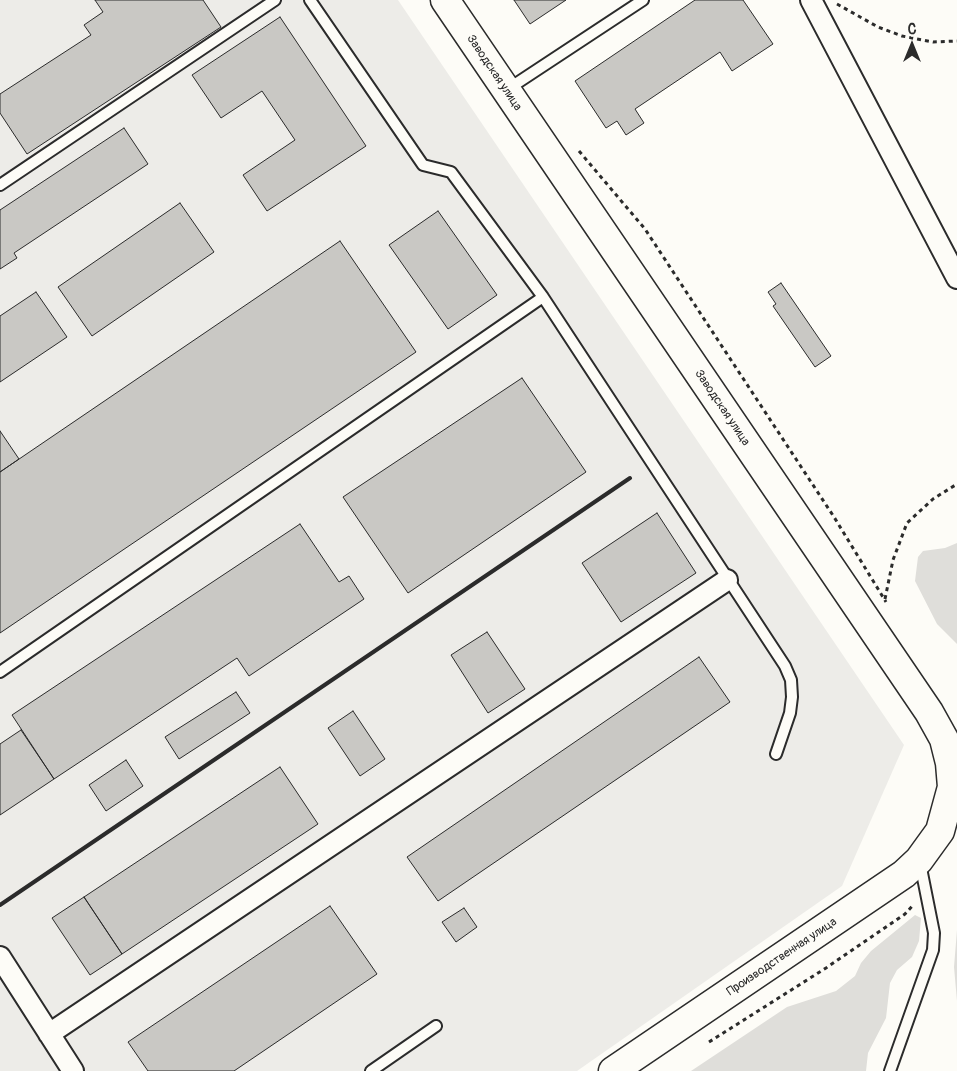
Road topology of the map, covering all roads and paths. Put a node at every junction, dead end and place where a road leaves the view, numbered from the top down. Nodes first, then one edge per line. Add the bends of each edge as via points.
1 (275, 0) edge
2 (310, 0) edge
3 (446, 0) edge
4 (643, 0) edge
5 (811, 0) edge
6 (830, 0) edge
7 (957, 41) edge
8 (506, 91) junction
9 (577, 148) dead end
10 (0, 185) edge
11 (957, 278) edge
12 (542, 297) junction
13 (957, 484) edge
14 (727, 580) junction
15 (885, 600) junction
16 (889, 608) dead end
17 (0, 672) edge
18 (776, 754) dead end
19 (940, 831) joint
20 (919, 860) junction
21 (926, 892) junction
22 (0, 957) edge
23 (436, 1026) dead end
24 (50, 1034) junction
25 (709, 1042) dead end
26 (73, 1071) edge
27 (371, 1071) edge
28 (613, 1071) edge
29 (890, 1071) edge

1 - 10 lane
2 - 12 lane via 423,165 451,172
3 - 8 main road, Заводская улица
4 - 8 lane
5 - 11 street
6 - 7 path via 878,27 902,36 933,42
8 - 19 main road, Заводская улица via 929,712 944,739 951,771 952,787
9 - 15 path via 645,229
12 - 14 lane
12 - 17 lane
13 - 15 path via 933,499 907,523 893,560
14 - 18 lane via 791,680 790,713
14 - 24 street
15 - 16 path
19 - 20 main road, Производственная улица
20 - 21 lane
20 - 28 main road, Производственная улица via 885,889
21 - 25 path via 905,914
21 - 29 lane via 934,933 933,950
22 - 24 street
23 - 27 lane
24 - 26 street

